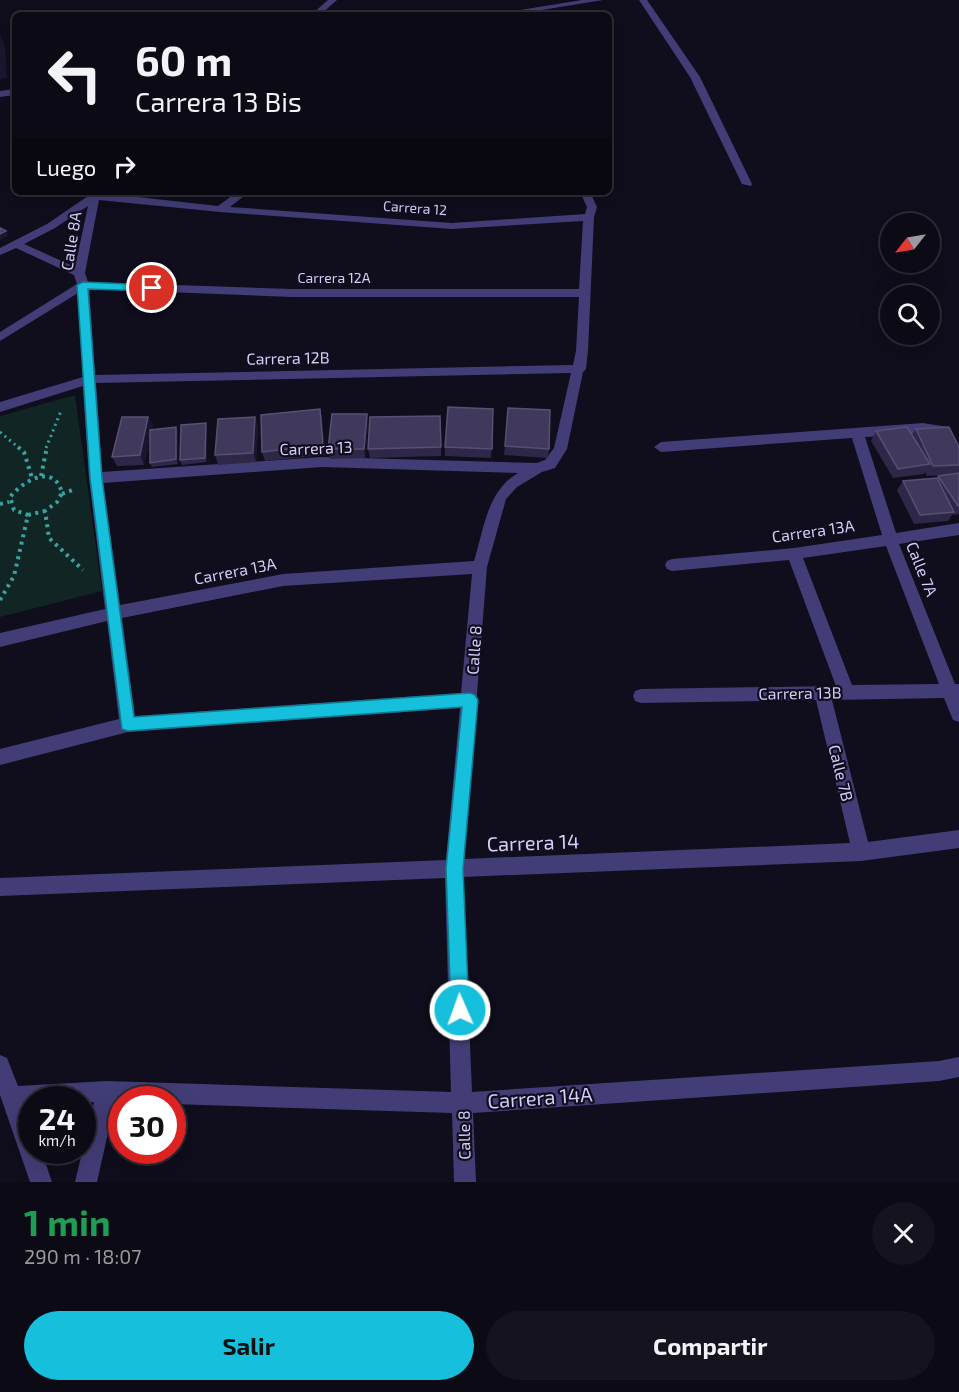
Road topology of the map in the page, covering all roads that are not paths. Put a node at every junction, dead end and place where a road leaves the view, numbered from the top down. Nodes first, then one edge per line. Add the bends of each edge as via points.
1 (333, 0) edge
2 (599, 0) edge
3 (643, 0) edge
4 (319, 12) edge
5 (519, 12) edge
6 (747, 184) dead end
7 (96, 195) edge
8 (97, 195) edge
9 (105, 195) edge
10 (240, 195) edge
11 (586, 195) edge
12 (220, 209) junction
13 (589, 217) junction
14 (15, 244) junction
15 (0, 252) edge
16 (81, 279) junction
17 (586, 293) junction
18 (0, 337) edge
19 (580, 369) junction
20 (91, 379) junction
21 (0, 406) edge
22 (946, 430) edge
23 (858, 435) junction
24 (661, 447) dead end
25 (537, 468) junction
26 (96, 478) junction
27 (959, 529) edge
28 (890, 538) junction
29 (794, 554) junction
30 (672, 565) dead end
31 (480, 567) junction
32 (114, 613) junction
33 (0, 640) edge
34 (846, 692) junction
35 (956, 692) edge
36 (822, 693) junction
37 (641, 696) dead end
38 (470, 700) junction
39 (959, 715) edge
40 (128, 724) junction
41 (0, 757) edge
42 (959, 839) edge
43 (861, 852) junction
44 (454, 869) junction
45 (0, 886) edge
46 (0, 1065) edge
47 (959, 1067) edge
48 (107, 1091) junction
49 (12, 1097) junction
50 (464, 1103) junction
51 (41, 1182) edge
52 (86, 1182) edge
53 (465, 1182) edge

1 - 4 street
2 - 5 street
3 - 6 street via 695,77
7 - 14 street via 51,226
8 - 16 street, Calle 8A
9 - 12 street, Carrera 12
10 - 12 street
11 - 13 street, Calle 8 via 592,207
12 - 13 street, Carrera 12 via 452,226
13 - 17 street, Calle 8
14 - 15 street
14 - 16 street
16 - 17 street, Carrera 12A via 291,293
16 - 18 street
16 - 20 street, Calle 8A
17 - 19 street, Calle 8
19 - 20 street, Carrera 12B
19 - 25 street, Calle 8 via 560,449 550,464
20 - 21 street, Carrera 12B
20 - 26 street, Calle 8A
22 - 23 street via 923,428
23 - 24 street
23 - 28 street, Calle 7A
25 - 26 street, Carrera 13 via 322,462
25 - 31 street, Calle 8 via 512,483 500,497
26 - 32 street, Calle 8A
27 - 28 street, Carrera 13A
28 - 29 street, Carrera 13A
28 - 35 street, Calle 7A
29 - 30 street, Carrera 13A
29 - 34 street
31 - 32 street, Carrera 13A via 283,580
31 - 38 street, Calle 8
32 - 33 street, Carrera 13A
32 - 40 street, Calle 8A
34 - 35 street, Carrera 13B
34 - 36 street, Carrera 13B
35 - 39 street, Calle 7A
36 - 37 street, Carrera 13B
36 - 43 street, Calle 7B
38 - 40 street
38 - 44 street, Calle 8
40 - 41 street
42 - 43 street, Carrera 14
43 - 44 street, Carrera 14
44 - 45 street, Carrera 14
44 - 50 street, Calle 8
46 - 49 street
47 - 50 street, Carrera 14A
48 - 49 street, Carrera 14A
48 - 50 street, Carrera 14A
48 - 52 street
49 - 51 street
50 - 53 street, Calle 8

